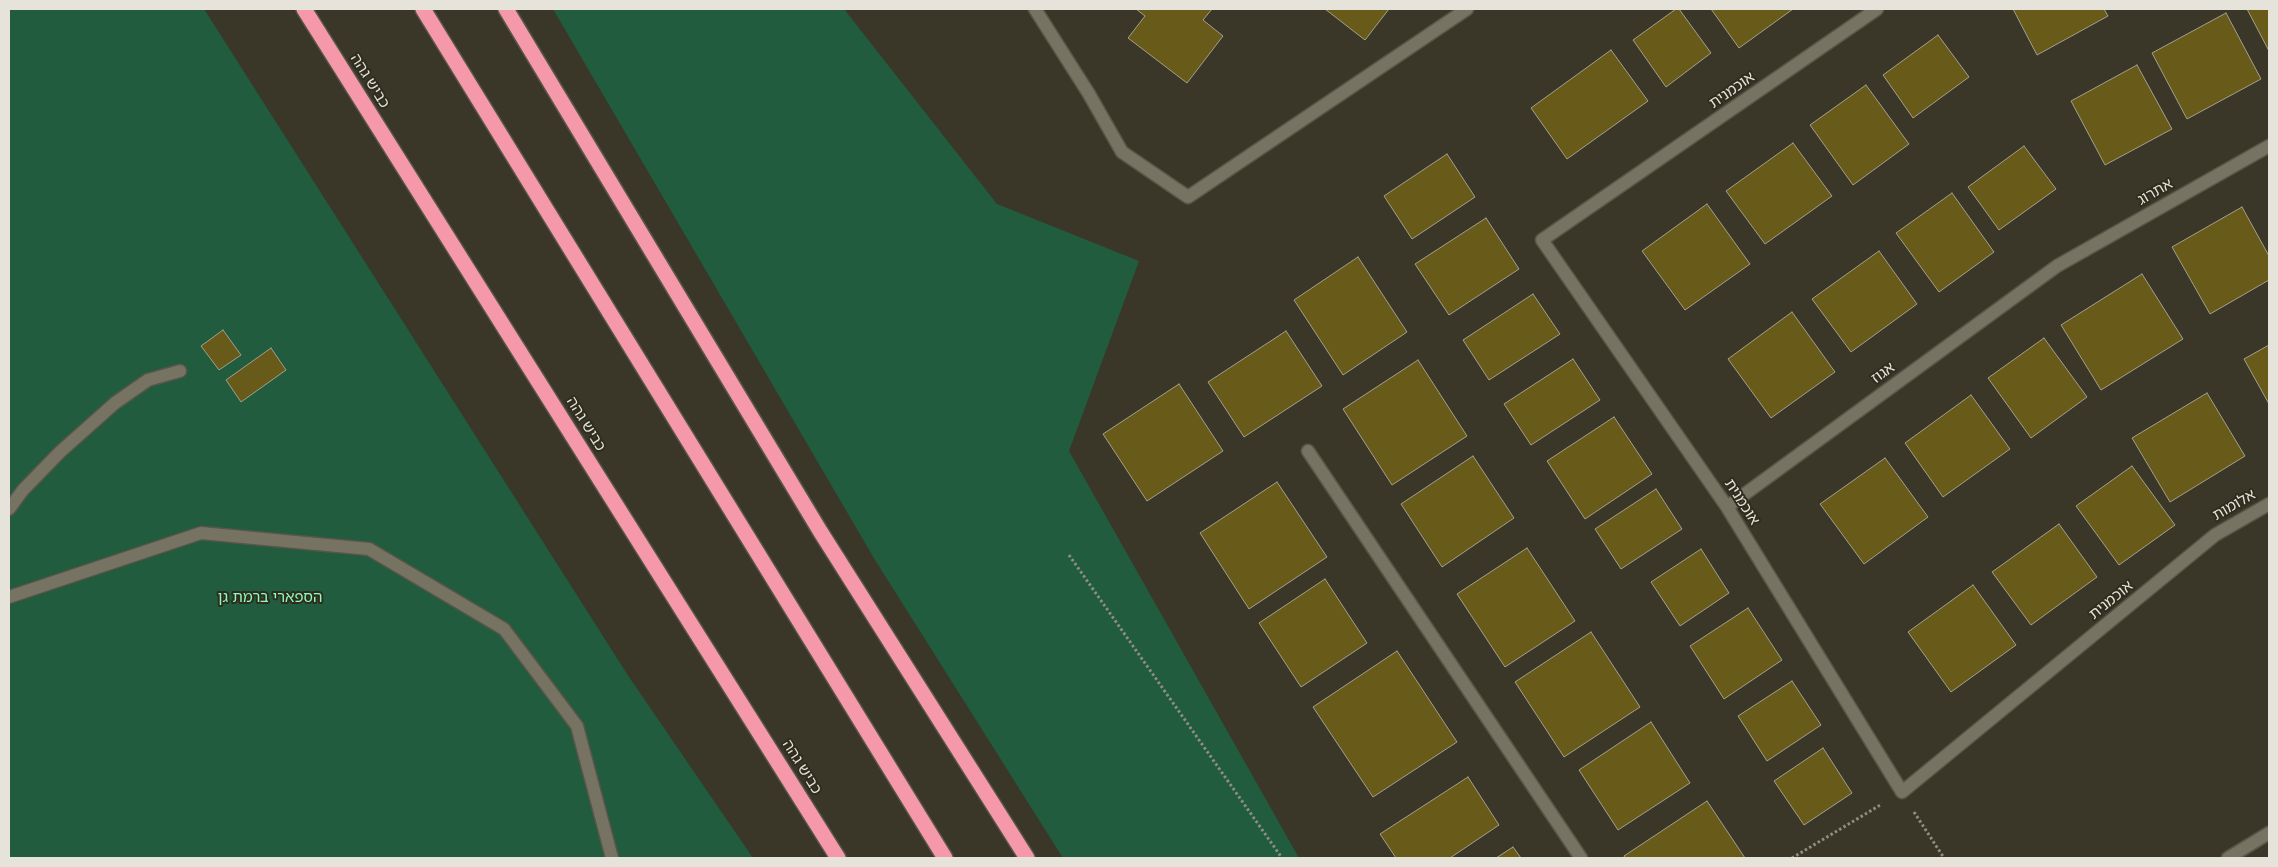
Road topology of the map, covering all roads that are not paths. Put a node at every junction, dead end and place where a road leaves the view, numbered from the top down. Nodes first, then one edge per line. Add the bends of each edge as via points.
1 (304, 9) edge
2 (423, 9) edge
3 (506, 9) edge
4 (1035, 9) edge
5 (1467, 9) edge
6 (1877, 9) edge
7 (2269, 146) edge
8 (2057, 266) joint
9 (180, 371) dead end
10 (1308, 451) dead end
11 (2269, 504) edge
12 (1727, 507) junction
13 (9, 509) edge
14 (2215, 535) joint
15 (9, 597) edge
16 (2269, 833) edge
17 (612, 858) edge
18 (838, 858) edge
19 (945, 858) edge
20 (1027, 858) edge
21 (1580, 858) edge
22 (2228, 858) edge

1 - 18 highway, כביש גהה
2 - 19 highway
3 - 20 highway via 820,531
4 - 5 street via 1122,152 1188,197
6 - 12 street, אוכמנית via 1542,240
7 - 8 street, אתרוג
8 - 12 street, אגוז
9 - 13 street via 148,380 115,403 60,452
10 - 21 street
11 - 14 street, אלומות
12 - 14 street, אוכמנית via 1902,792
15 - 17 street via 201,533 369,549 504,629 577,726
16 - 22 street

